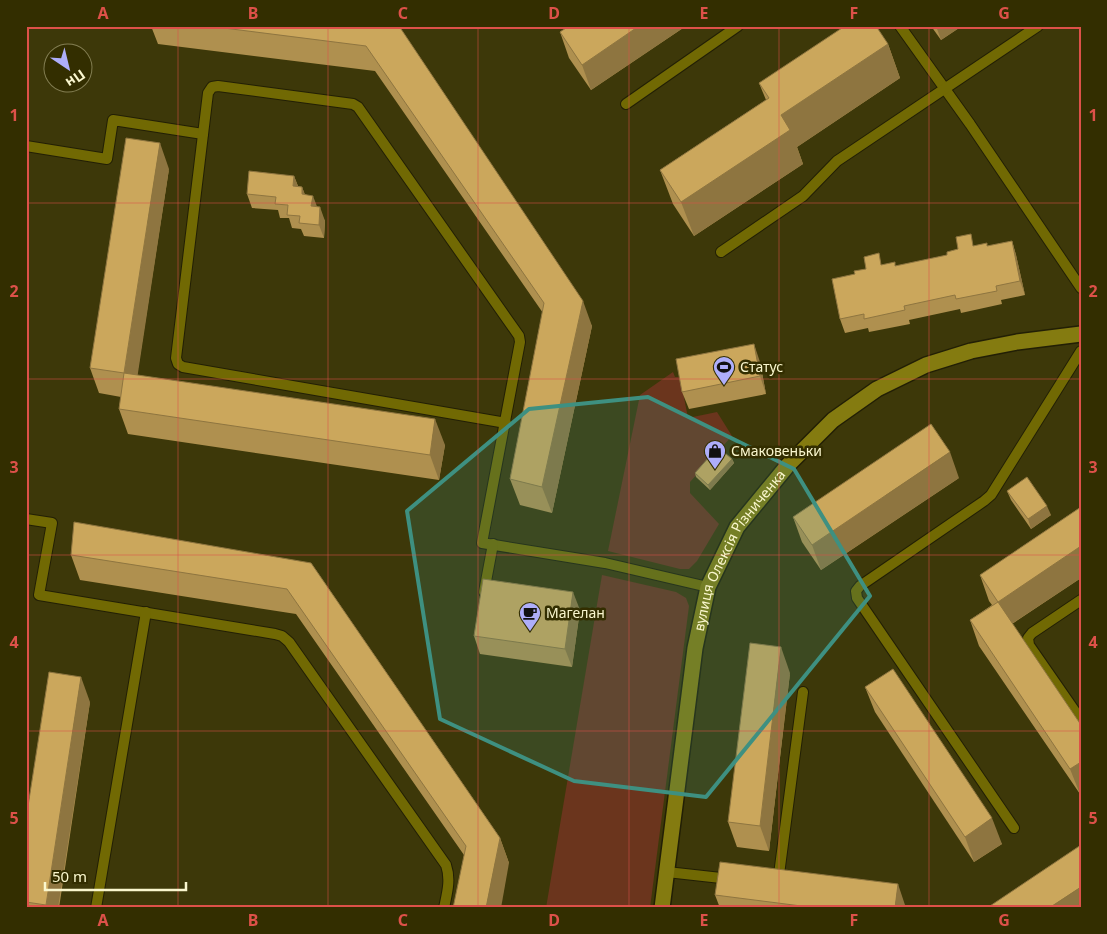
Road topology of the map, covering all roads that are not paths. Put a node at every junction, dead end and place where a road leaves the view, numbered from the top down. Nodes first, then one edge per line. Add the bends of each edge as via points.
1 (738, 26) edge
2 (900, 26) edge
3 (1038, 26) edge
4 (945, 90) junction
5 (626, 104) dead end
6 (203, 134) junction
7 (26, 146) edge
8 (721, 252) dead end
9 (1081, 288) edge
10 (1081, 334) edge
11 (1081, 352) edge
12 (506, 423) junction
13 (26, 519) edge
14 (493, 544) junction
15 (708, 587) junction
16 (1081, 600) edge
17 (482, 603) edge
18 (146, 612) junction
19 (803, 692) dead end
20 (1081, 720) edge
21 (1014, 828) dead end
22 (667, 872) junction
23 (740, 880) edge
24 (778, 884) edge
25 (96, 908) edge
26 (444, 908) edge
27 (662, 908) edge

1 - 5 lane
2 - 4 lane
3 - 4 lane
4 - 8 lane via 837,161 803,196
4 - 9 lane
6 - 7 lane via 113,120 107,159
6 - 12 lane via 208,93 212,87 358,107 519,336
6 - 12 lane via 176,358 178,364
10 - 15 street, вулиця Олексія Різниченка via 970,351 926,365 877,389 833,420 788,465 737,527
11 - 21 lane via 991,495 856,591 857,598
12 - 14 lane via 482,542
13 - 18 lane via 52,523 38,595
14 - 15 lane via 605,563
14 - 17 lane
15 - 22 street, вулиця Олексія Різниченка via 695,648
16 - 20 lane via 1028,638
18 - 25 lane
18 - 26 lane via 275,634 289,642 446,865 449,883
19 - 24 lane
22 - 23 lane
22 - 27 street, вулиця Олексія Різниченка

